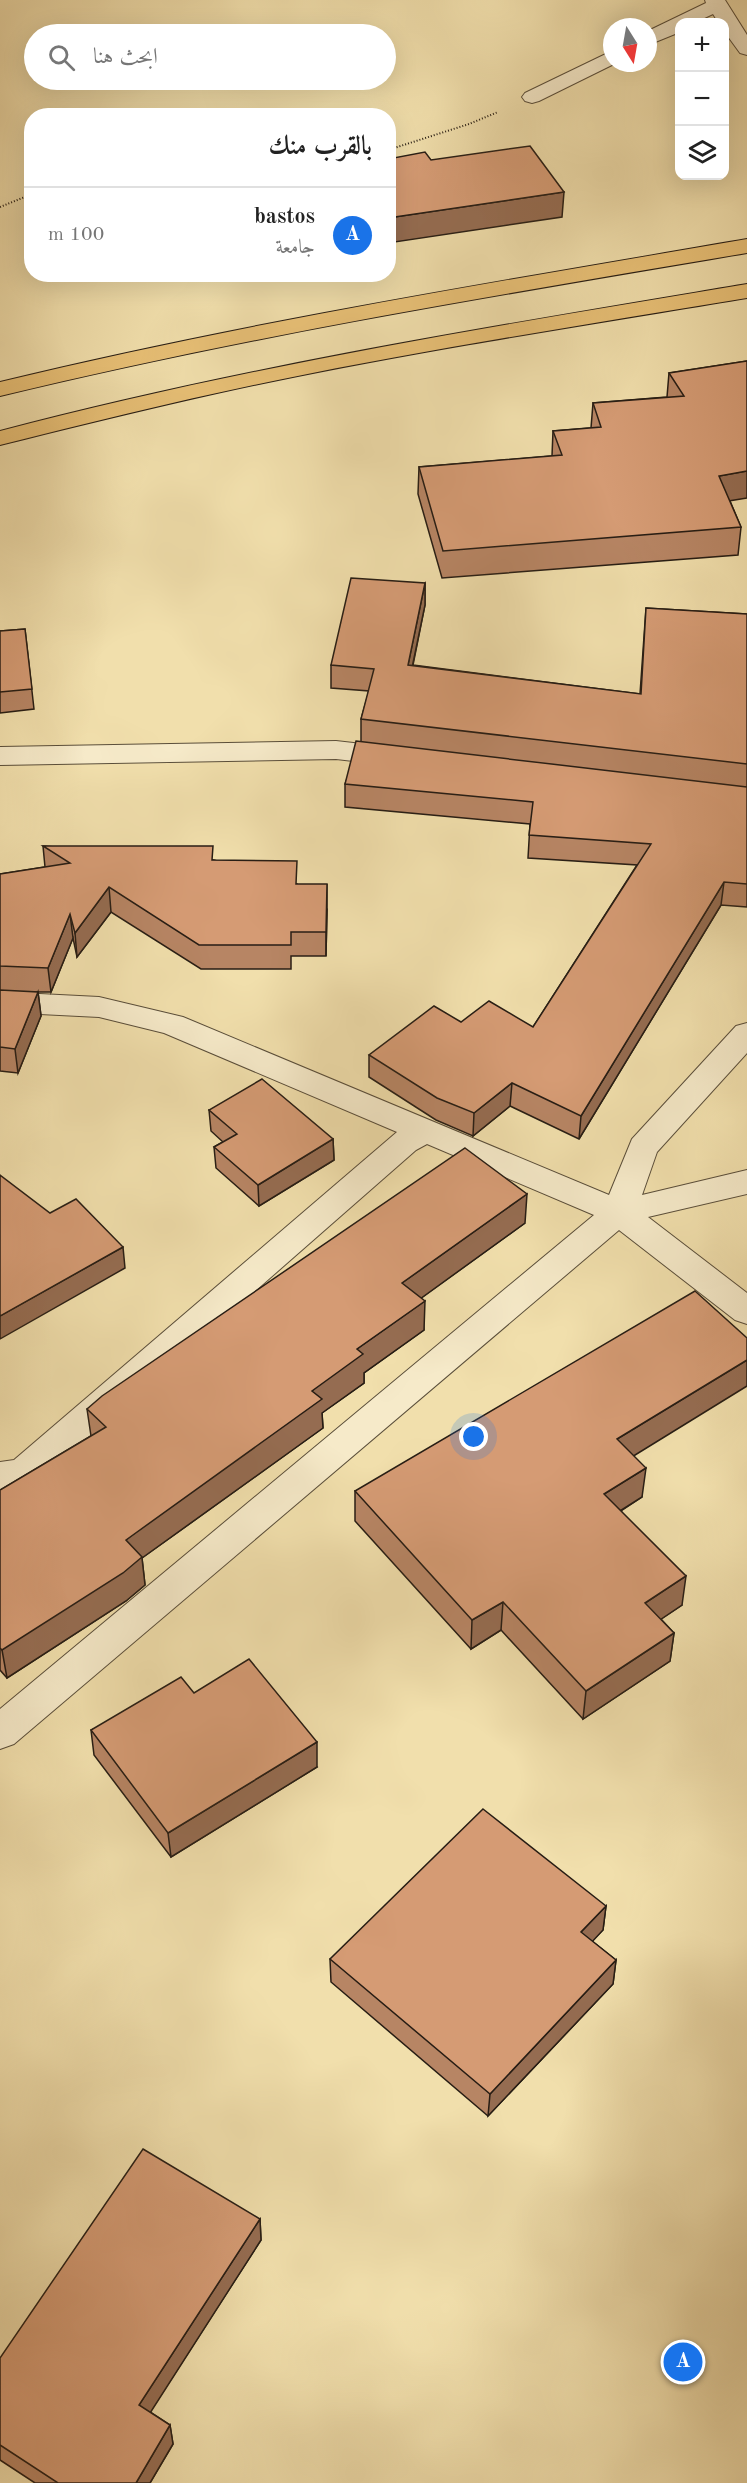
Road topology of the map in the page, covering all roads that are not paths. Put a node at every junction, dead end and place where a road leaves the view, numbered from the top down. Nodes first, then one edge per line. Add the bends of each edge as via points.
1 (716, 3) edge
2 (690, 18) edge
3 (675, 26) edge
4 (657, 35) edge
5 (747, 49) edge
6 (603, 62) edge
7 (532, 97) road end
8 (747, 246) edge
9 (747, 291) edge
10 (0, 389) edge
11 (0, 438) edge
12 (0, 756) edge
13 (418, 759) edge
14 (0, 1002) edge
15 (747, 1034) edge
16 (425, 1131) junction
17 (747, 1182) edge
18 (618, 1212) junction
19 (747, 1311) edge
20 (0, 1476) edge
21 (0, 1732) edge

1 - 2 street
1 - 5 street
3 - 4 street
6 - 7 street
8 - 10 highway via 246,333
9 - 11 highway via 455,339 236,382
12 - 13 street via 336,750
14 - 16 street via 99,1007 172,1024
15 - 18 street via 643,1147
16 - 18 street
16 - 20 street via 396,1149 24,1473
17 - 18 street
18 - 19 street
18 - 21 street

